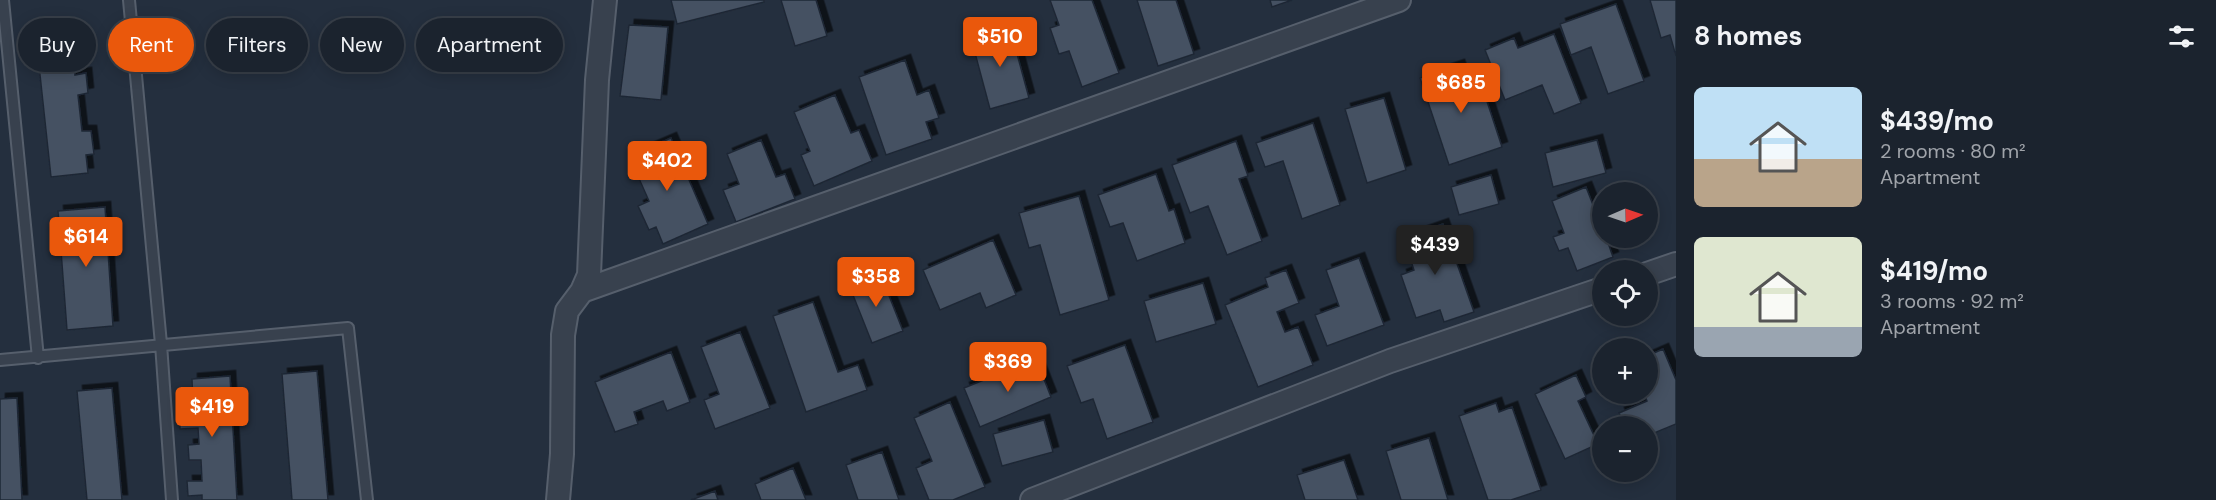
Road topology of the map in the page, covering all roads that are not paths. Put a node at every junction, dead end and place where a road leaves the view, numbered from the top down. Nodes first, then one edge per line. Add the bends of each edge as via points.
1 (129, 0) edge
2 (605, 0) edge
3 (1399, 0) edge
4 (5, 1) edge
5 (1676, 264) edge
6 (1658, 270) edge
7 (582, 291) junction
8 (1592, 292) edge
9 (161, 344) junction
10 (38, 358) junction
11 (0, 360) edge
12 (172, 500) edge
13 (367, 500) edge
14 (558, 500) edge
15 (1032, 500) edge

1 - 9 lane
2 - 7 street via 597,80 589,275
3 - 7 street
4 - 10 lane
5 - 6 street
7 - 14 street via 567,311 563,335
8 - 15 street via 1390,361
9 - 10 lane
9 - 12 lane
9 - 13 lane via 348,328
10 - 11 lane

